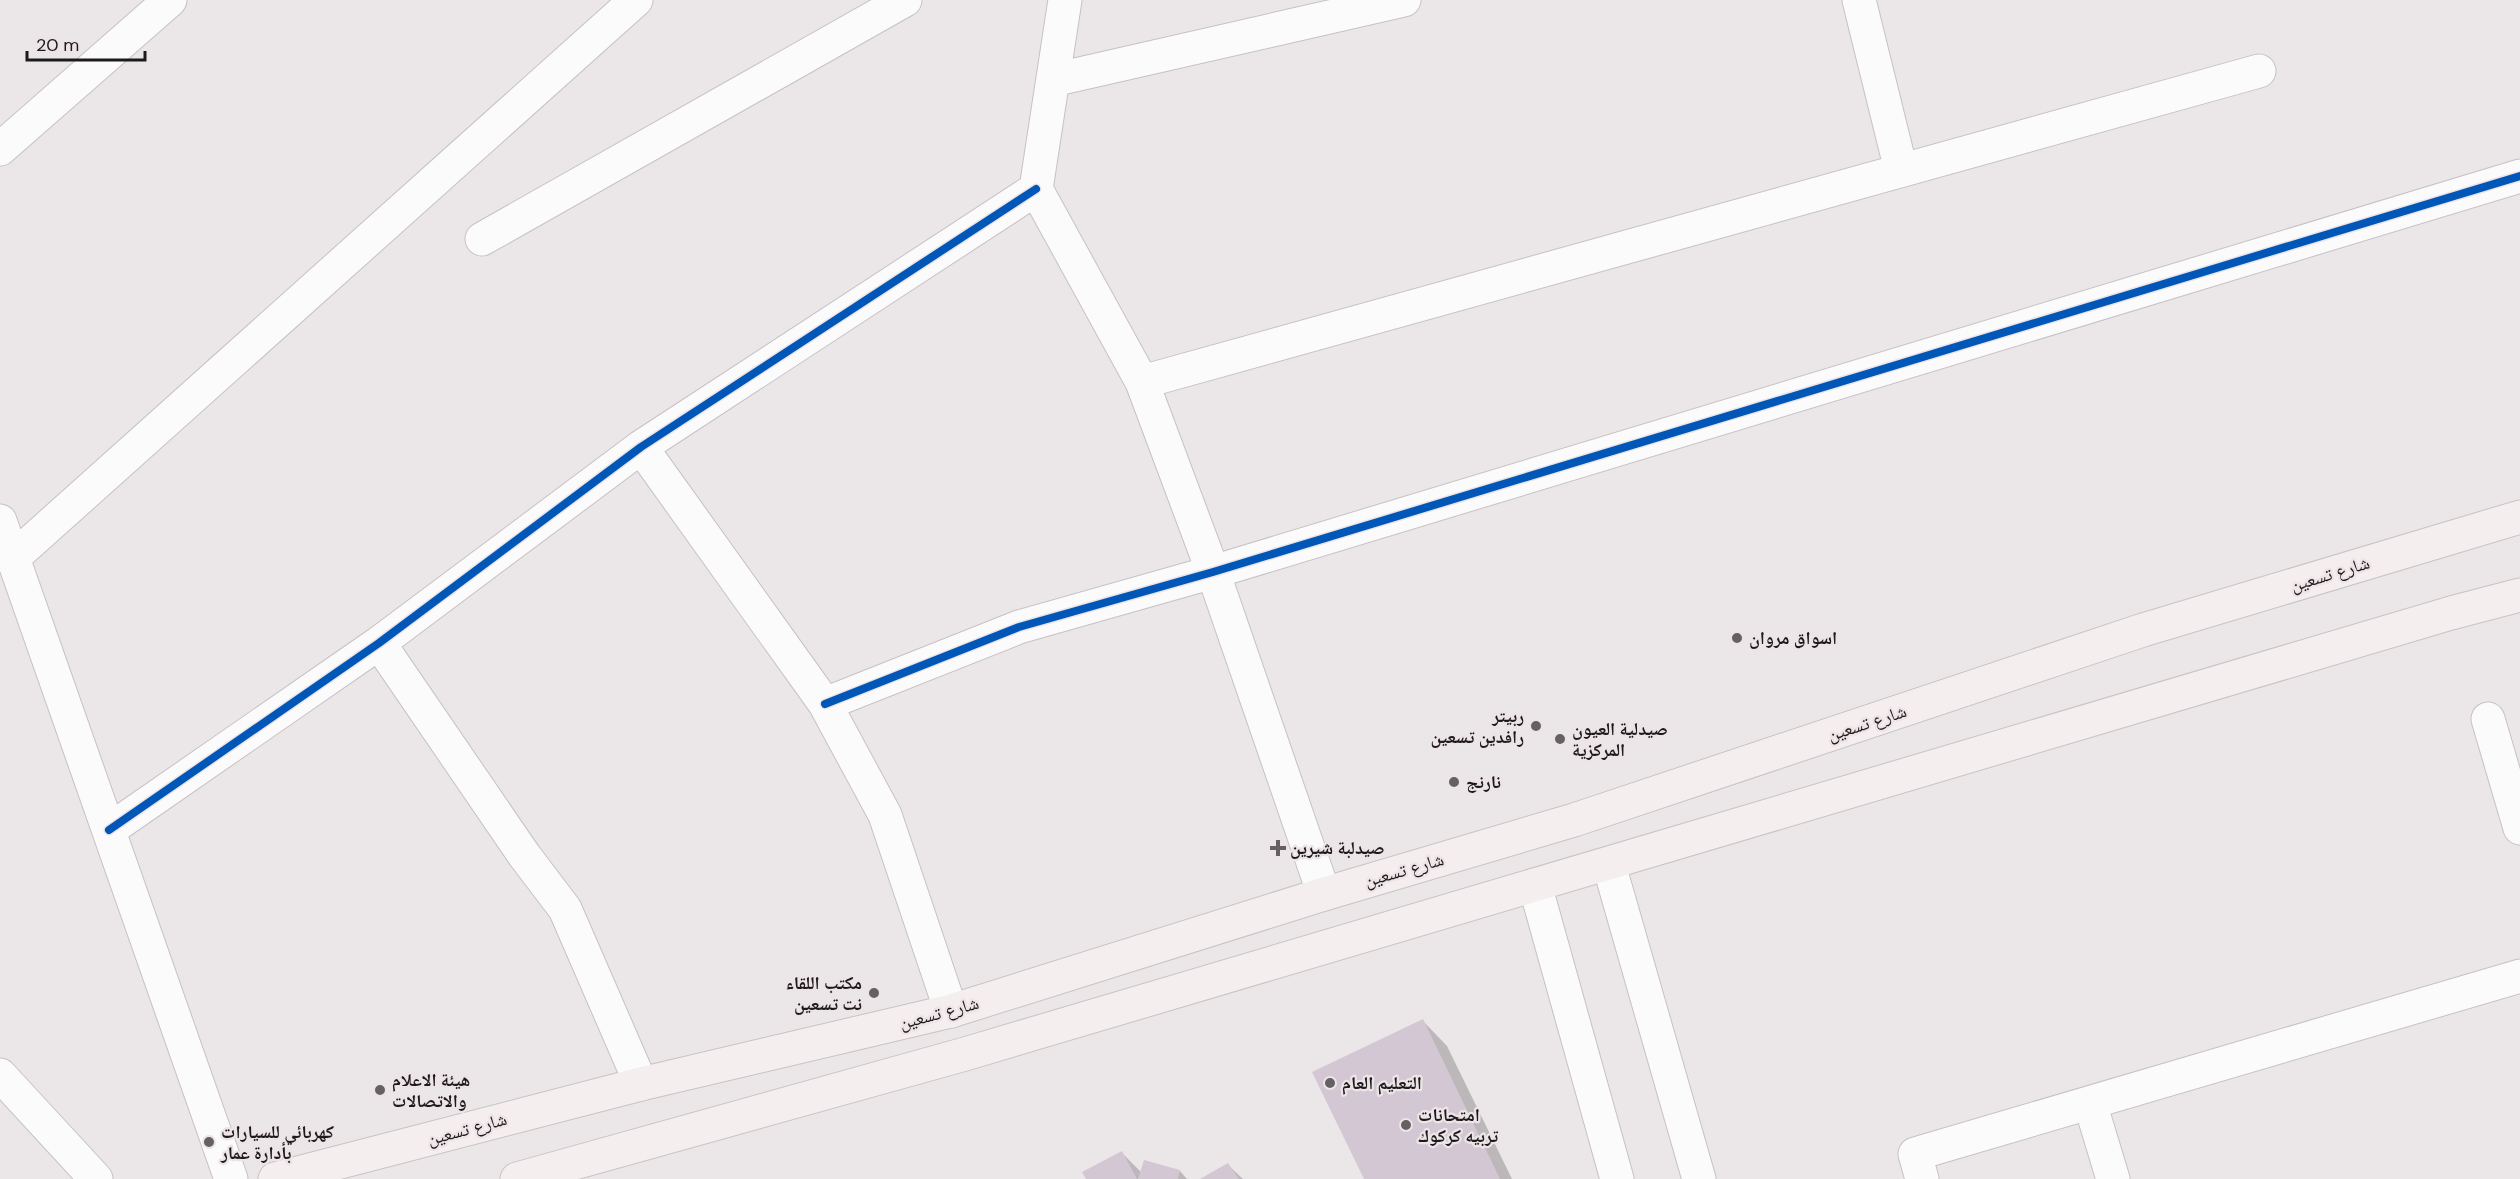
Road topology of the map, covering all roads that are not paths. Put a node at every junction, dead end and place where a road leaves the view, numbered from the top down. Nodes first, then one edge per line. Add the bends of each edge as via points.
1 (636, 0) edge
2 (905, 0) edge
3 (1065, 0) edge
4 (1404, 0) edge
5 (1860, 0) edge
6 (161, 3) edge
7 (2259, 71) dead end
8 (1053, 80) junction
9 (0, 149) edge
10 (1901, 170) junction
11 (2520, 176) edge
12 (1036, 189) junction
13 (482, 239) dead end
14 (1142, 382) junction
15 (641, 447) junction
16 (2520, 518) edge
17 (0, 521) edge
18 (13, 558) junction
19 (1213, 572) junction
20 (2520, 595) edge
21 (379, 643) junction
22 (825, 704) junction
23 (2488, 719) dead end
24 (2520, 828) edge
25 (109, 830) junction
26 (1609, 865) junction
27 (1535, 885) junction
28 (1324, 894) junction
29 (2520, 976) edge
30 (951, 1011) junction
31 (0, 1075) edge
32 (641, 1084) junction
33 (2090, 1103) junction
34 (96, 1179) edge
35 (231, 1179) edge
36 (275, 1179) edge
37 (517, 1179) edge
38 (1617, 1179) edge
39 (1699, 1179) edge
40 (1922, 1179) edge
41 (2113, 1179) edge

1 - 18 street
2 - 13 street
3 - 8 street
4 - 8 street
5 - 10 street
6 - 9 street
7 - 10 street
8 - 12 street
10 - 14 street
11 - 19 street
12 - 14 street
12 - 15 street
14 - 19 street
15 - 21 street
15 - 22 street
16 - 28 main road, شارع تسعين via 2143,630 1574,820
17 - 18 street
18 - 25 street
19 - 22 street via 1019,627
19 - 28 street
20 - 26 main road
21 - 25 street
21 - 32 street via 565,909
22 - 30 street via 885,815
23 - 24 street
25 - 35 street
26 - 27 main road
26 - 39 street
27 - 37 main road via 965,1054
27 - 38 street
28 - 30 main road, شارع تسعين
29 - 33 street
30 - 32 main road, شارع تسعين
31 - 34 street
32 - 36 main road, شارع تسعين
33 - 40 street via 1915,1154
33 - 41 street

